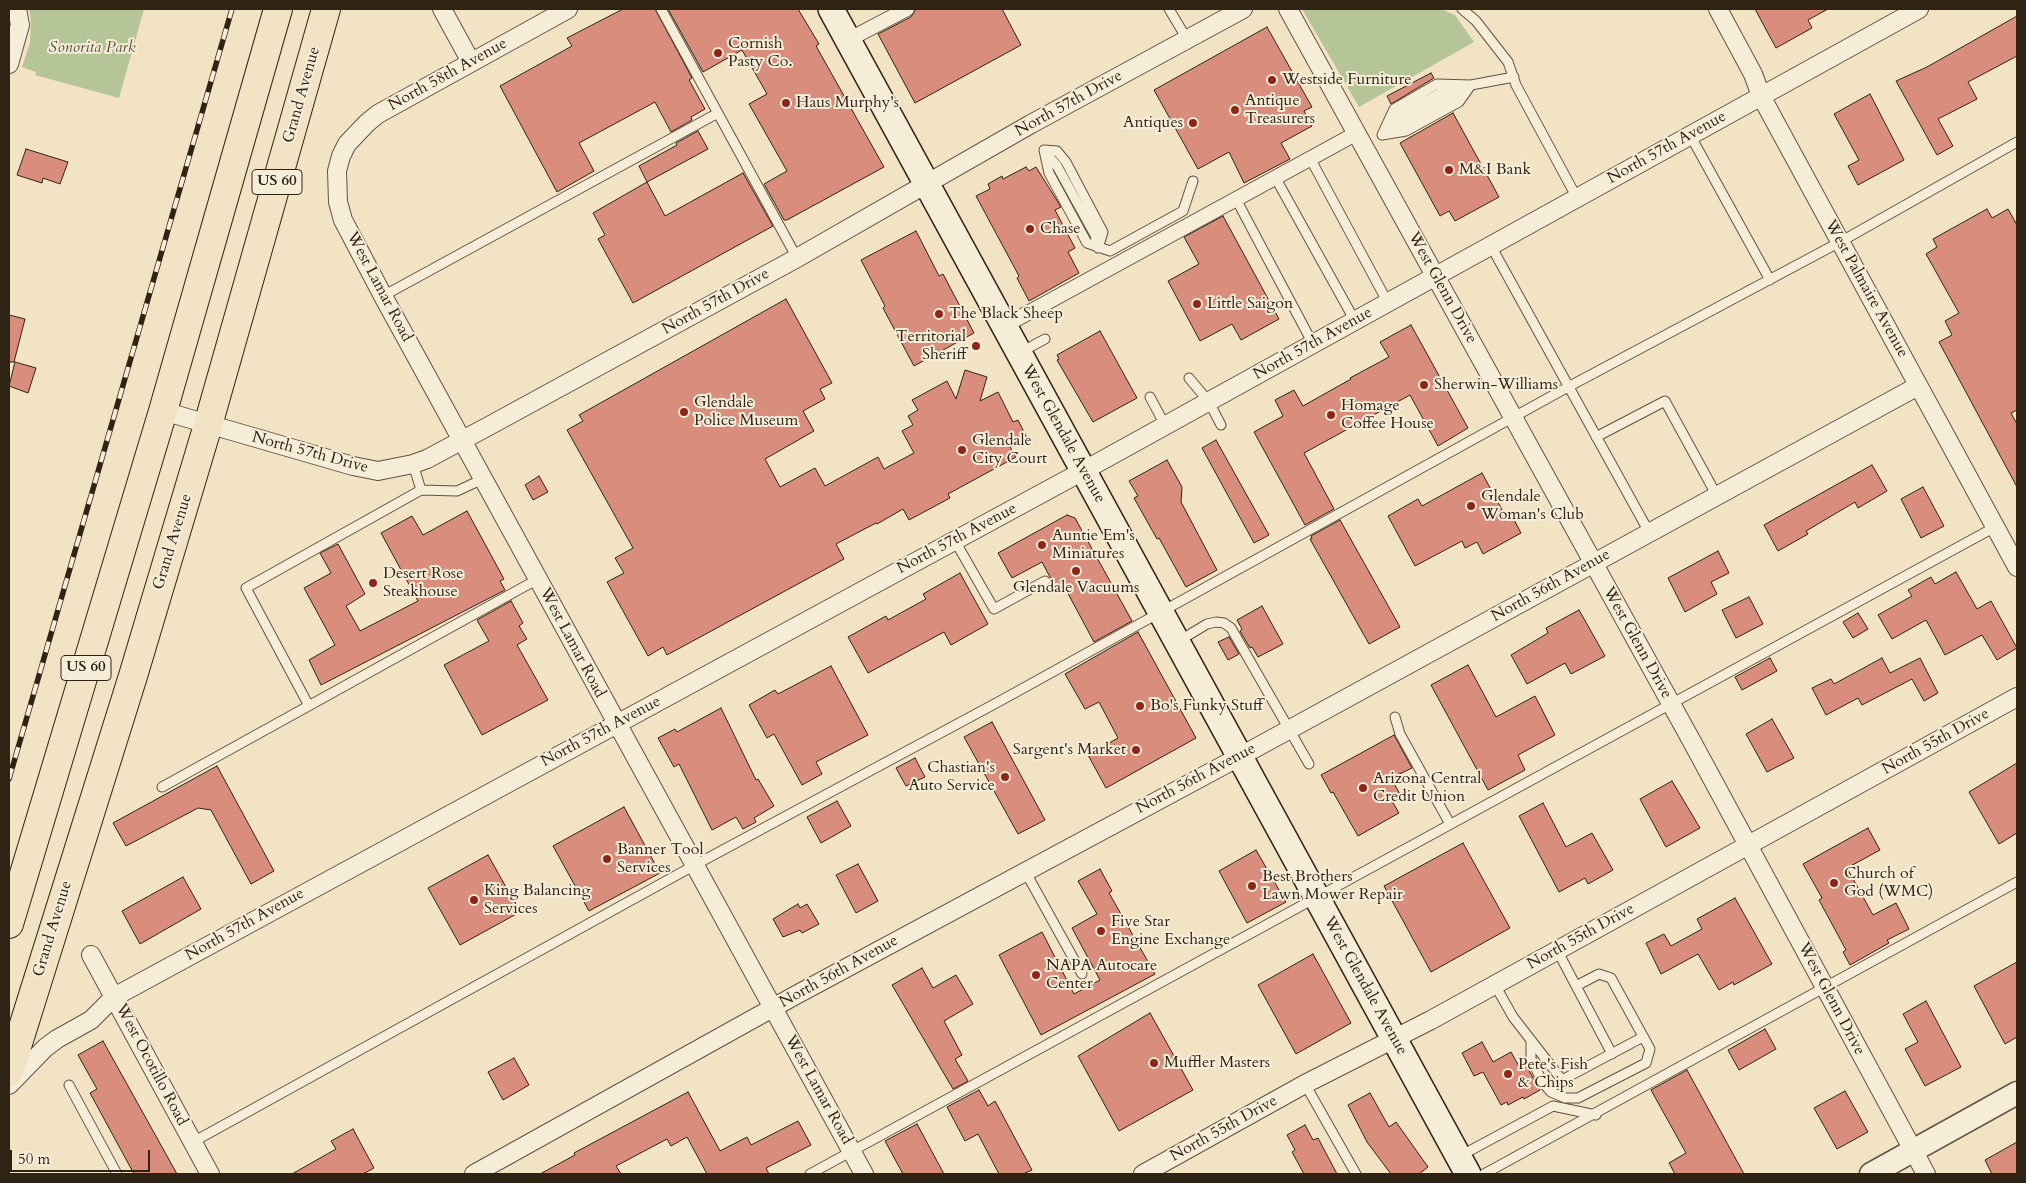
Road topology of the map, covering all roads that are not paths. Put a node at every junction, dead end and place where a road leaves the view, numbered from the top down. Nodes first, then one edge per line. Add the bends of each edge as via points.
1 (17, 9) edge
2 (278, 9) edge
3 (326, 9) edge
4 (442, 9) edge
5 (568, 9) edge
6 (661, 9) edge
7 (831, 9) edge
8 (907, 9) edge
9 (1169, 9) edge
10 (1243, 9) edge
11 (1288, 9) edge
12 (1462, 9) edge
13 (1718, 9) edge
14 (1919, 9) edge
15 (1187, 39) junction
16 (848, 40) junction
17 (471, 62) junction
18 (9, 64) edge
19 (1514, 77) junction
20 (1471, 85) junction
21 (1761, 96) junction
22 (718, 113) junction
23 (1357, 133) junction
24 (1690, 135) junction
25 (2017, 142) edge
26 (341, 156) joint
27 (1310, 158) junction
28 (1275, 177) junction
29 (1193, 181) dead end
30 (926, 184) junction
31 (1577, 198) junction
32 (1236, 199) junction
33 (1840, 242) junction
34 (1491, 246) junction
35 (1098, 248) junction
36 (797, 258) junction
37 (1436, 277) junction
38 (1770, 280) junction
39 (383, 296) junction
40 (1388, 303) junction
41 (1355, 321) junction
42 (1004, 326) junction
43 (1045, 339) dead end
44 (1313, 344) junction
45 (1019, 354) junction
46 (1189, 378) dead end
47 (1918, 386) junction
48 (1568, 387) junction
49 (1150, 397) dead end
50 (1208, 402) junction
51 (163, 411) junction
52 (1513, 418) junction
53 (208, 425) junction
54 (1221, 425) dead end
55 (1165, 426) junction
56 (1596, 437) junction
57 (462, 440) junction
58 (413, 464) junction
59 (1083, 471) junction
60 (484, 479) junction
61 (421, 490) junction
62 (1717, 496) junction
63 (1995, 527) junction
64 (1649, 532) junction
65 (955, 541) junction
66 (1593, 563) junction
67 (2017, 567) edge
68 (538, 579) junction
69 (1045, 581) dead end
70 (1161, 612) junction
71 (1177, 642) junction
72 (2017, 697) edge
73 (1670, 704) junction
74 (309, 706) junction
75 (1395, 716) dead end
76 (616, 724) junction
77 (1290, 728) junction
78 (1239, 757) junction
79 (1309, 764) dead end
80 (162, 787) dead end
81 (1450, 824) junction
82 (1748, 845) junction
83 (695, 865) junction
84 (1025, 871) junction
85 (2017, 882) edge
86 (1316, 897) junction
87 (9, 924) edge
88 (1557, 950) junction
89 (92, 956) dead end
90 (1082, 974) dead end
91 (1495, 984) junction
92 (1576, 986) junction
93 (1826, 988) junction
94 (114, 997) junction
95 (773, 1008) junction
96 (1643, 1037) junction
97 (1394, 1040) junction
98 (1532, 1042) junction
99 (1612, 1054) junction
100 (9, 1072) edge
101 (1305, 1084) junction
102 (69, 1085) dead end
103 (9, 1086) edge
104 (2017, 1093) edge
105 (1596, 1115) junction
106 (193, 1142) junction
107 (1912, 1150) junction
108 (852, 1151) junction
109 (1463, 1165) edge
110 (117, 1174) edge
111 (210, 1174) edge
112 (474, 1174) edge
113 (810, 1174) edge
114 (864, 1174) edge
115 (1143, 1174) edge
116 (1356, 1174) edge
117 (1484, 1174) edge
118 (1870, 1174) edge
119 (1926, 1174) edge

1 - 18 street via 20,25
2 - 51 highway, US 60
3 - 53 highway, Grand Avenue / US 60
4 - 17 street
5 - 17 street, North 58th Avenue
6 - 22 lane
7 - 16 main road, West Glendale Avenue
8 - 16 street
9 - 15 lane
10 - 15 street, North 57th Drive
11 - 23 street, West Glenn Drive
12 - 19 lane via 1500,50
13 - 21 street, West Palmaire Avenue via 1753,74
14 - 21 street, North 57th Avenue
15 - 30 street, North 57th Drive
16 - 30 main road, West Glendale Avenue
17 - 26 street, North 58th Avenue via 378,114 356,132
19 - 20 lane
19 - 31 lane
20 - 20 lane via 1459,102 1406,131 1382,135 1398,117 1442,92
21 - 24 street, North 57th Avenue
21 - 33 street, West Palmaire Avenue
22 - 36 lane
22 - 39 lane
23 - 27 street
23 - 37 street, West Glenn Drive
24 - 31 street, North 57th Avenue
24 - 38 lane
25 - 33 lane
26 - 39 street, West Lamar Road via 337,186 343,220
27 - 28 street
27 - 40 lane
28 - 32 street
28 - 41 lane
29 - 35 lane via 1182,211 1110,251
30 - 36 street, North 57th Drive
30 - 42 main road, West Glendale Avenue
31 - 34 street, North 57th Avenue
32 - 42 street
32 - 44 lane
33 - 38 lane
33 - 47 street, West Palmaire Avenue
34 - 37 street, North 57th Avenue
34 - 48 lane
35 - 35 lane via 1103,232 1066,162 1057,151 1044,150 1049,173 1082,236 1087,243
36 - 57 street, North 57th Drive
37 - 40 street, North 57th Avenue
37 - 52 street, West Glenn Drive
38 - 48 lane
39 - 57 street, West Lamar Road
40 - 41 street, North 57th Avenue
41 - 44 street, North 57th Avenue
42 - 45 main road, West Glendale Avenue
43 - 45 lane
44 - 50 street, North 57th Avenue
45 - 59 main road, West Glendale Avenue
46 - 50 lane
47 - 62 street, North 56th Avenue
47 - 63 street, West Palmaire Avenue
48 - 52 lane
48 - 56 lane
49 - 55 lane
50 - 54 lane
50 - 55 street, North 57th Avenue
51 - 53 street, North 57th Drive
51 - 87 highway, US 60
52 - 66 street, West Glenn Drive
52 - 70 lane
53 - 58 street, North 57th Drive via 378,471
53 - 100 highway, Grand Avenue / US 60
55 - 59 street, North 57th Avenue
56 - 62 lane via 1666,401
56 - 64 lane
57 - 58 street, North 57th Drive
57 - 60 street, West Lamar Road
58 - 61 lane
59 - 65 street, North 57th Avenue
59 - 70 main road, West Glendale Avenue
60 - 61 lane via 457,491
60 - 68 street, West Lamar Road
61 - 74 lane via 246,588
62 - 64 street, North 56th Avenue
63 - 67 street, West Palmaire Avenue
63 - 73 lane
64 - 66 street, North 56th Avenue
65 - 69 lane via 994,609
65 - 76 street, North 57th Avenue
66 - 73 street, West Glenn Drive
66 - 77 street, North 56th Avenue
68 - 74 lane
68 - 76 street, West Lamar Road
70 - 71 main road, West Glendale Avenue
70 - 83 lane
71 - 77 lane via 1207,624 1224,623 1231,628
71 - 78 main road, West Glendale Avenue
72 - 82 street, North 55th Drive
73 - 81 lane
73 - 82 street, West Glenn Drive
74 - 80 lane
75 - 81 lane via 1400,734
76 - 83 street, West Lamar Road
76 - 94 street, North 57th Avenue
77 - 78 street, North 56th Avenue
77 - 79 lane
78 - 84 street, North 56th Avenue
78 - 86 main road, West Glendale Avenue
81 - 86 lane
82 - 88 street, North 55th Drive
82 - 93 street, West Glenn Drive
83 - 95 street, West Lamar Road
83 - 106 lane
84 - 90 lane
84 - 95 street, North 56th Avenue
85 - 93 lane
86 - 97 main road, West Glendale Avenue
86 - 108 lane
88 - 91 street, North 55th Drive
88 - 92 lane
89 - 94 street, West Ocotillo Road
91 - 97 street, North 55th Drive
91 - 98 lane via 1513,1017
92 - 96 lane via 1599,974 1611,978
92 - 99 lane
93 - 105 lane
93 - 107 street, West Glenn Drive
94 - 103 street, North 57th Avenue via 91,1020 45,1048
94 - 106 street, West Ocotillo Road
95 - 108 street, West Lamar Road
95 - 112 street, North 56th Avenue
96 - 98 lane via 1650,1049 1646,1063 1578,1098 1565,1098 1551,1092 1543,1083 1531,1059
96 - 99 lane
97 - 101 street, North 55th Drive via 1360,1054
97 - 109 main road, West Glendale Avenue
98 - 99 lane via 1562,1080
101 - 115 street, North 55th Drive
101 - 116 lane
102 - 110 lane
104 - 107 street
105 - 109 lane via 1553,1106
105 - 117 lane
106 - 111 street, West Ocotillo Road
107 - 118 street
107 - 119 street, West Glenn Drive
108 - 113 lane
108 - 114 street, West Lamar Road

